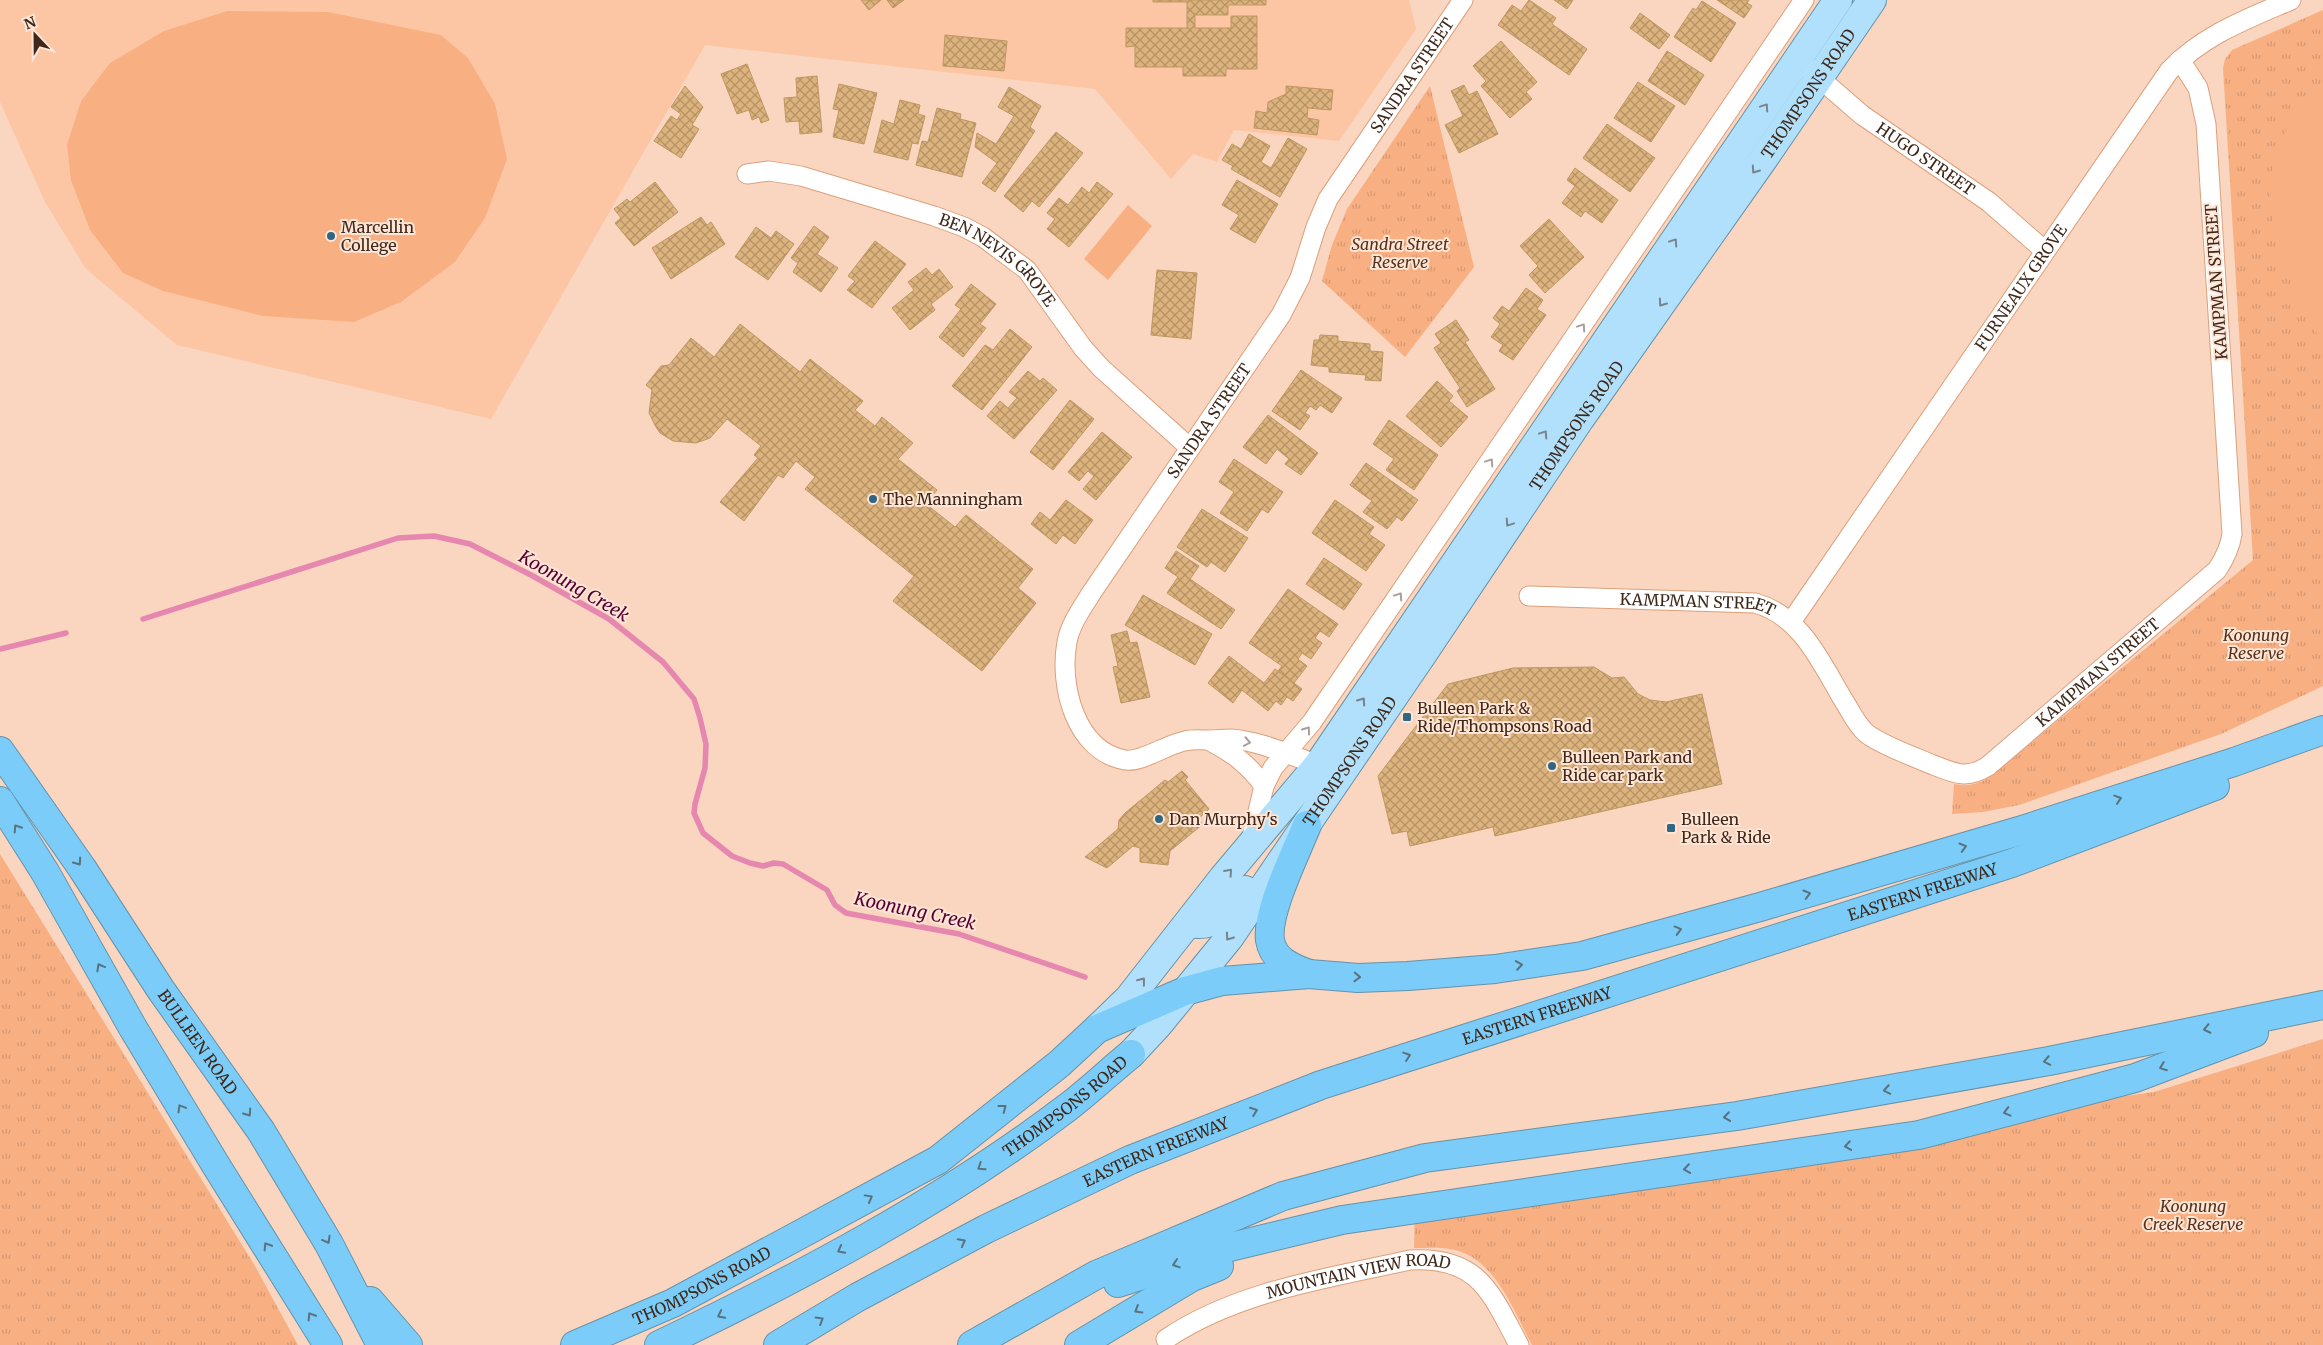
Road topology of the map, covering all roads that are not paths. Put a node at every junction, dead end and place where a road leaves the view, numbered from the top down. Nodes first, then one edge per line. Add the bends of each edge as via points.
1 (1463, 0) edge
2 (1804, 0) edge
3 (1838, 0) edge
4 (1872, 0) edge
5 (2292, 0) edge
6 (2180, 60) junction
7 (1792, 68) junction
8 (1815, 84) junction
9 (747, 174) dead end
10 (2050, 243) junction
11 (1190, 448) junction
12 (1528, 596) dead end
13 (1791, 622) junction
14 (2323, 730) edge
15 (1209, 740) junction
16 (2323, 745) edge
17 (0, 751) edge
18 (1284, 753) junction
19 (1318, 765) junction
20 (1264, 786) junction
21 (0, 801) edge
22 (1307, 825) junction
23 (1249, 849) junction
24 (1189, 923) junction
25 (1309, 974) junction
26 (1184, 991) junction
27 (2323, 1006) edge
28 (1097, 1029) junction
29 (1132, 1054) joint
30 (1332, 1222) junction
31 (346, 1274) junction
32 (1166, 1339) dead end
33 (328, 1345) edge
34 (381, 1345) edge
35 (408, 1345) edge
36 (575, 1345) edge
37 (659, 1345) edge
38 (778, 1345) edge
39 (972, 1345) edge
40 (979, 1345) edge
41 (1079, 1345) edge
42 (1519, 1345) edge

1 - 11 street, SANDRA STREET via 1328,200 1292,297
18 -> 2 street, THOMPSONS ROAD via 1312,722
3 - 7 main road, THOMPSONS ROAD
4 - 8 main road, THOMPSONS ROAD
5 - 6 street, FURNEAUX GROVE via 2213,34
6 - 10 street, FURNEAUX GROVE via 2150,96
6 - 13 street, KAMPMAN STREET via 2198,88 2206,124 2232,534 2226,557 2217,570 1988,766 1968,775 1928,763 1867,733 1856,722 1809,641
7 - 8 street, HUGO STREET
19 -> 7 main road, THOMPSONS ROAD
8 - 10 street, HUGO STREET
8 -> 22 main road, THOMPSONS ROAD via 1580,419
9 - 11 street, BEN NEVIS GROVE via 769,171 801,176 934,216 983,237 1027,270 1101,368
10 - 13 street, FURNEAUX GROVE
11 - 15 street, SANDRA STREET via 1078,614 1067,641 1066,678 1070,702 1083,731 1091,741 1116,758 1136,760 1176,743
12 - 13 street, KAMPMAN STREET via 1755,603 1774,610
25 -> 14 highway via 1358,978 1408,976 1495,969 1582,956 2019,831
15 -> 18 street, SANDRA STREET via 1230,739
15 - 20 street via 1233,753
38 -> 16 highway, EASTERN FREEWAY via 858,1297 1058,1194 1130,1160 1302,1092 2012,863
17 -> 31 highway, BULLEEN ROAD via 82,868 161,990 261,1131
18 - 19 street, SANDRA STREET
18 - 20 street, THOMPSONS ROAD
19 - 23 main road, THOMPSONS ROAD
20 - 23 street, THOMPSONS ROAD
33 -> 21 highway via 202,1143 45,872
22 - 24 main road via 1225,913 1205,925
22 - 25 highway via 1276,904 1270,940 1277,955 1290,968
22 -> 26 main road, THOMPSONS ROAD via 1223,946
24 -> 23 main road, THOMPSONS ROAD
28 -> 24 main road, THOMPSONS ROAD via 1129,998
25 - 26 highway via 1222,981
26 - 28 highway
26 - 29 main road, THOMPSONS ROAD
27 -> 30 highway via 2135,1078 1919,1135
27 -> 39 highway via 2049,1061 1737,1116 1425,1158 1283,1196 1096,1275
36 -> 28 highway, THOMPSONS ROAD via 673,1303 938,1160 1059,1064
29 -> 37 highway, THOMPSONS ROAD via 1068,1107 936,1197 764,1292
30 -> 40 highway via 1222,1249 1103,1288
30 -> 41 highway via 1305,1229 1192,1277
31 - 34 highway, BULLEEN ROAD
31 - 35 highway
32 - 42 street, MOUNTAIN VIEW ROAD via 1230,1306 1251,1299 1318,1281 1425,1259 1451,1263 1475,1276 1493,1298

